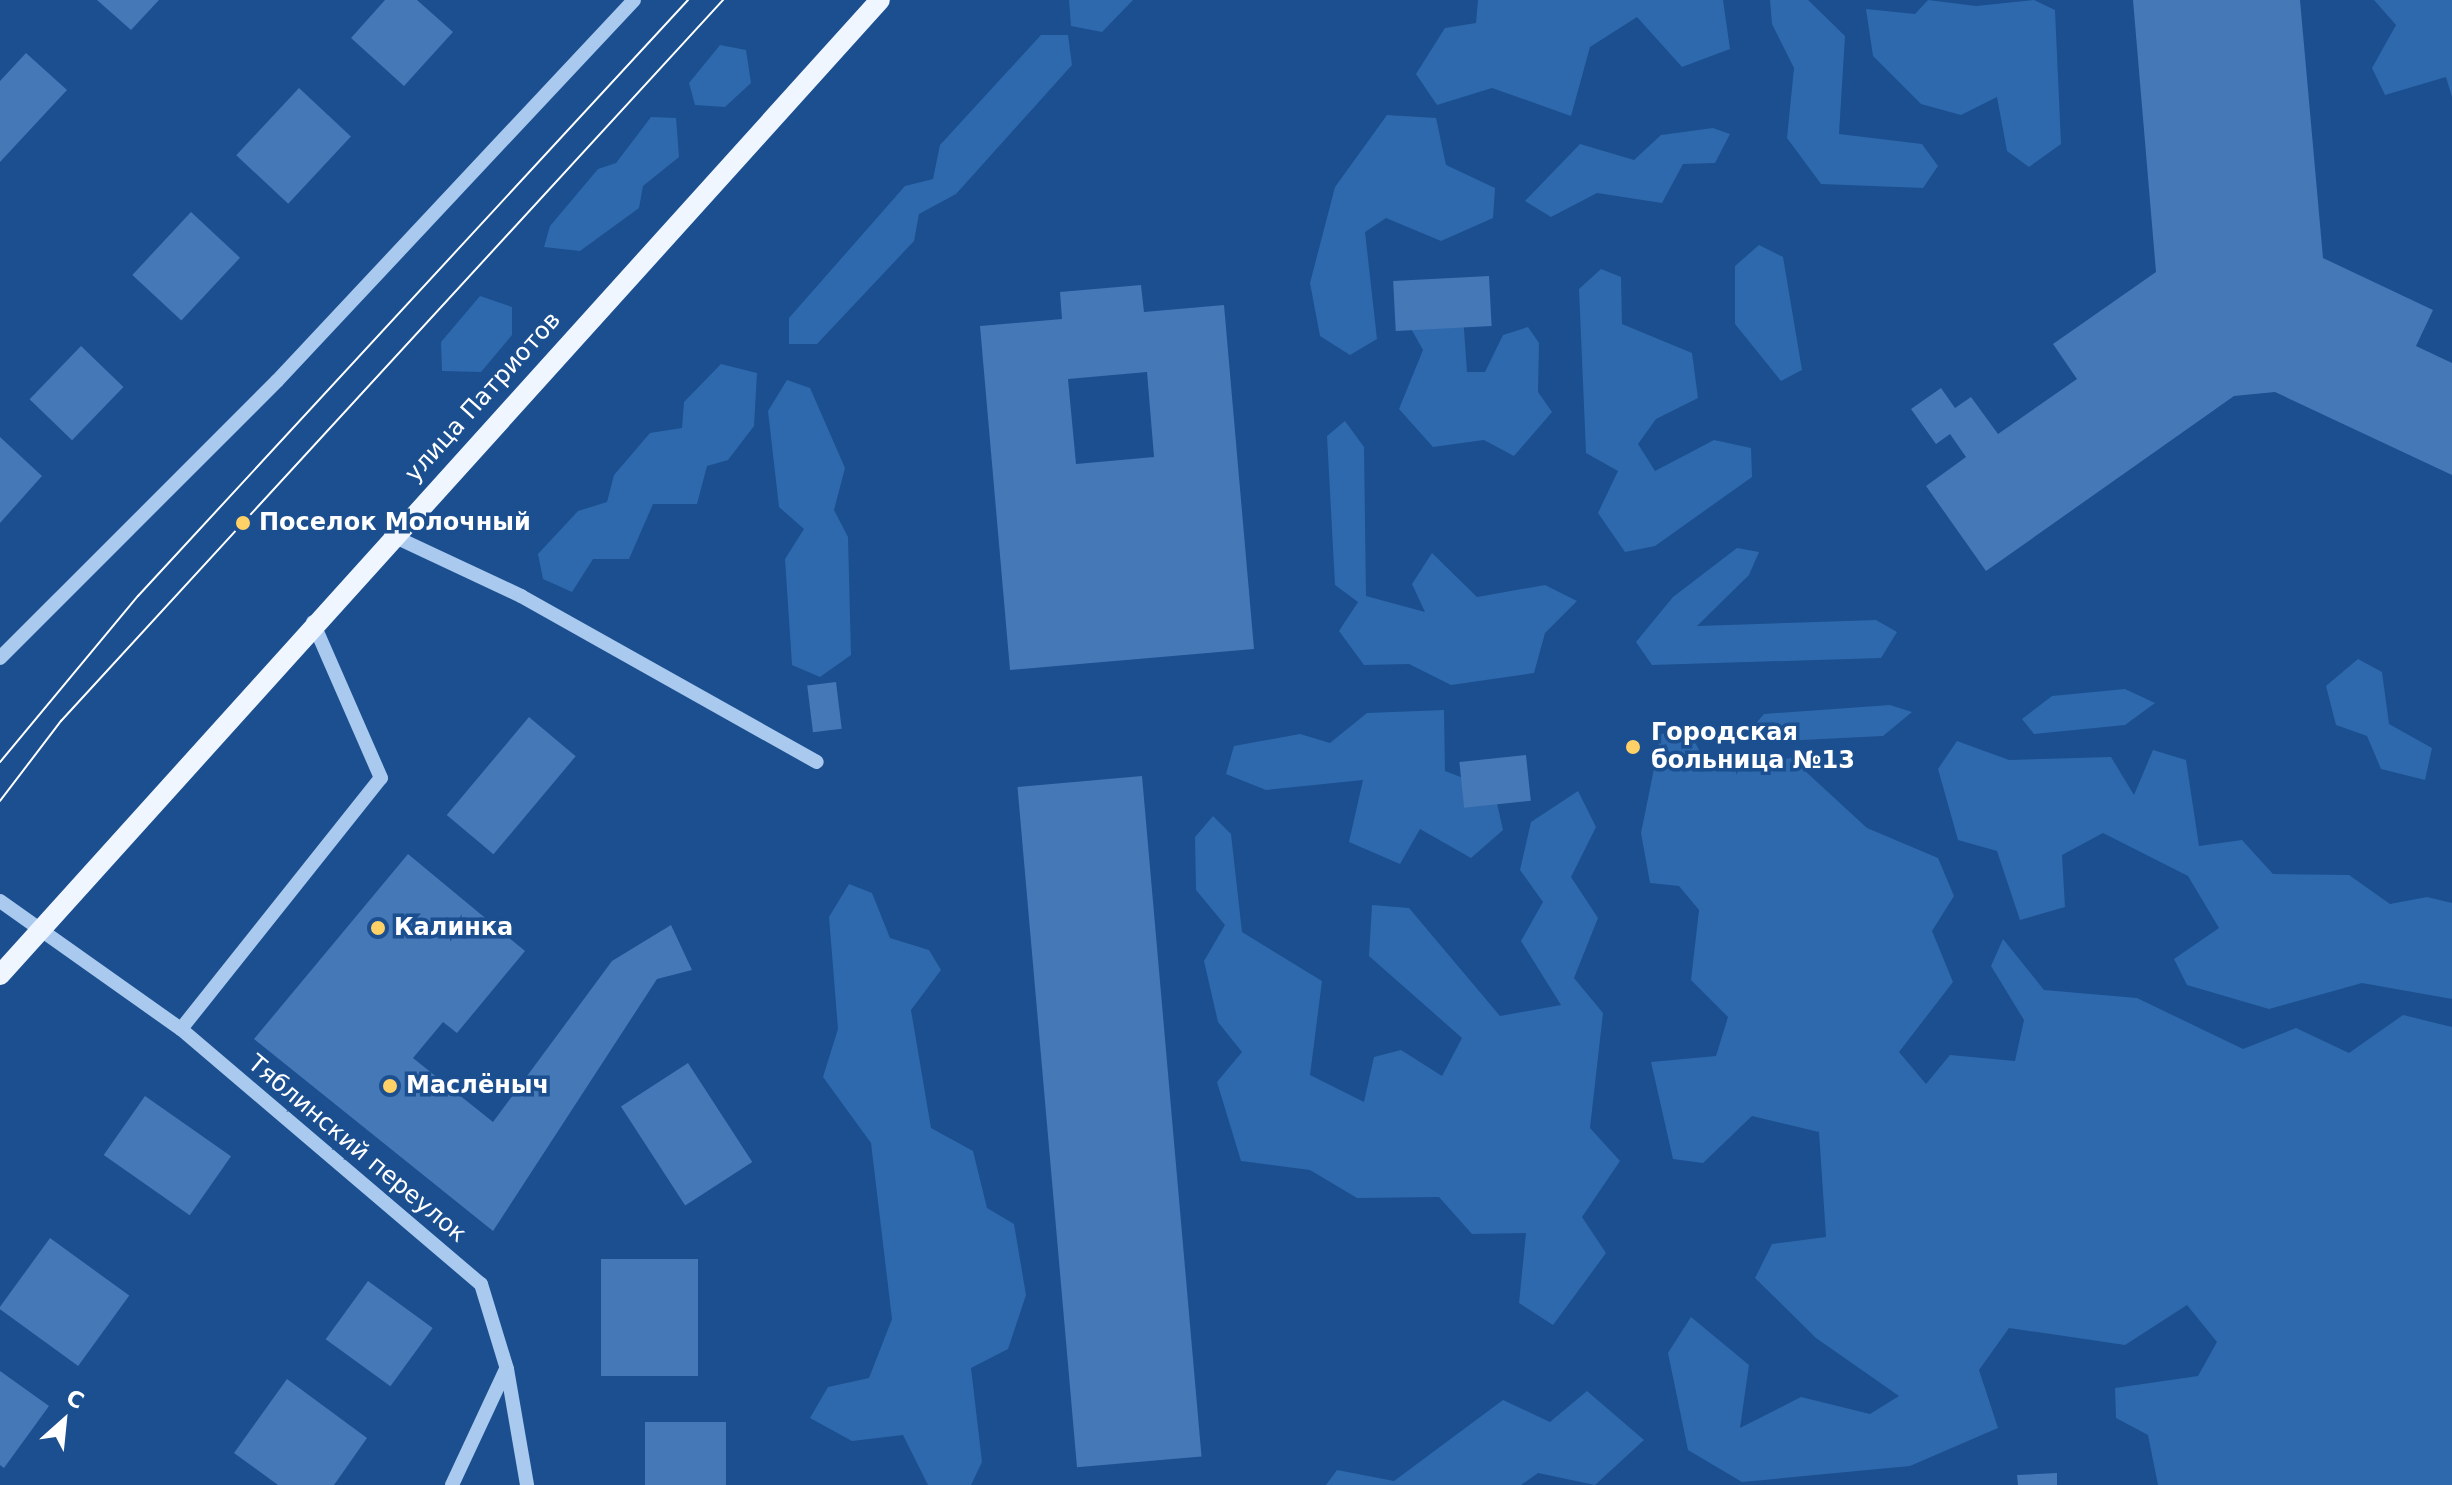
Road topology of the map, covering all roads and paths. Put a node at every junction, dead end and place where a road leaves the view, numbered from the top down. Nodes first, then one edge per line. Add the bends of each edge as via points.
1 (634, 0) edge
2 (880, 0) edge
3 (391, 535) junction
4 (313, 622) junction
5 (0, 658) edge
6 (817, 762) dead end
7 (0, 901) edge
8 (35, 928) junction
9 (0, 975) edge
10 (181, 1029) junction
11 (507, 1369) junction
12 (452, 1485) edge
13 (527, 1485) edge

1 - 5 street via 277,381
2 - 3 main road, улица Патриотов
3 - 4 main road, улица Патриотов
3 - 6 street via 521,596
4 - 8 main road, улица Патриотов
4 - 10 street via 381,778
7 - 8 street, Тяблинский переулок
8 - 9 main road, улица Патриотов
8 - 10 street, Тяблинский переулок
10 - 11 street, Тяблинский переулок via 481,1284
11 - 12 street
11 - 13 street, Тяблинский переулок

